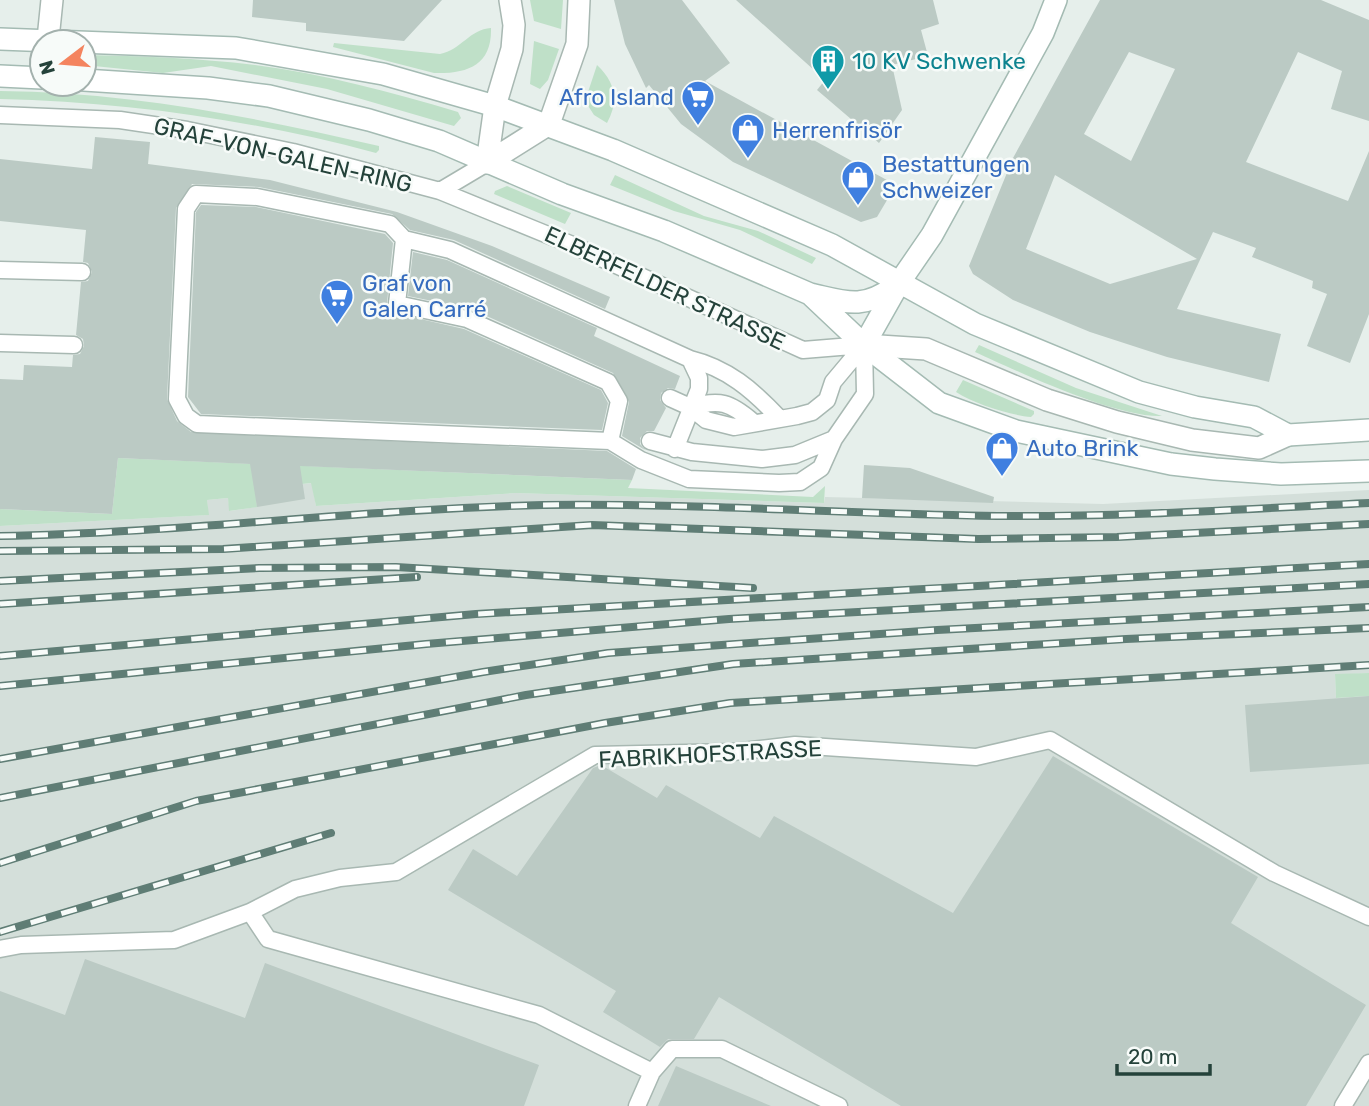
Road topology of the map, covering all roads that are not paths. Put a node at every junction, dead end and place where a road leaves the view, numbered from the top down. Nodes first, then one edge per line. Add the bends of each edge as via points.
1 (52, 0) edge
2 (510, 0) edge
3 (579, 0) edge
4 (1056, 0) edge
5 (49, 28) edge
6 (0, 39) edge
7 (28, 39) edge
8 (98, 41) edge
9 (0, 76) edge
10 (28, 77) edge
11 (98, 81) edge
12 (495, 106) junction
13 (0, 115) edge
14 (549, 124) junction
15 (486, 163) junction
16 (440, 191) junction
17 (404, 240) junction
18 (0, 270) edge
19 (82, 272) dead end
20 (899, 283) junction
21 (810, 294) junction
22 (0, 343) edge
23 (75, 345) dead end
24 (864, 345) junction
25 (690, 359) junction
26 (670, 398) dead end
27 (690, 407) junction
28 (779, 418) junction
29 (1369, 430) edge
30 (1288, 435) junction
31 (834, 439) junction
32 (610, 441) junction
33 (650, 441) dead end
34 (675, 449) junction
35 (1369, 471) edge
36 (250, 912) junction
37 (1369, 917) edge
38 (0, 948) edge
39 (1369, 1063) edge
40 (652, 1072) junction
41 (638, 1106) edge
42 (839, 1106) edge
43 (1343, 1106) edge

1 - 5 street
2 - 12 street via 512,49
3 - 14 street via 577,44
4 - 20 street via 1043,33 942,218
6 - 7 street
8 - 12 street via 236,48 291,56 383,74
9 - 10 street
11 - 15 street, GRAF-VON-GALEN-RING via 269,96 381,123
12 - 14 street
12 - 15 street
13 - 16 lane, GRAF-VON-GALEN-RING via 120,120 187,130
14 - 15 street
14 - 20 street via 832,245
15 - 16 lane
15 - 21 street, ELBERFELDER STRASSE via 664,231
16 - 24 lane, ELBERFELDER STRASSE via 570,243 803,350
17 - 25 lane via 450,250
17 - 32 lane via 397,304 467,319 608,382 619,401
17 - 32 lane via 390,224 354,215 257,197 196,194 186,209 183,254 177,400 186,416 197,424 210,425
18 - 19 lane
20 - 21 street via 874,301 844,302
20 - 24 street
20 - 30 street via 975,324 1139,392 1254,417
21 - 24 street, ELBERFELDER STRASSE
22 - 23 lane
24 - 28 lane via 833,382 827,400 812,412
24 - 30 street via 926,349 1047,400 1192,440 1259,448
24 - 31 lane via 865,394
24 - 35 street via 939,404 1016,431 1204,468 1281,474
25 - 27 lane via 699,378
25 - 28 lane via 712,365 752,389
26 - 27 lane
27 - 28 lane via 706,420 734,427
27 - 34 lane
29 - 30 street
31 - 32 lane via 821,468 800,482 689,479 641,460
31 - 34 lane via 794,454 762,459
33 - 34 lane
36 - 37 lane, FABRIKHOFSTRASSE via 295,889 396,872 594,755 733,752 795,745 976,757 1050,740 1273,873
36 - 38 lane, FABRIKHOFSTRASSE via 174,940
36 - 40 lane via 268,939 539,1015
39 - 43 lane
40 - 41 lane
40 - 42 lane via 672,1049 722,1049

